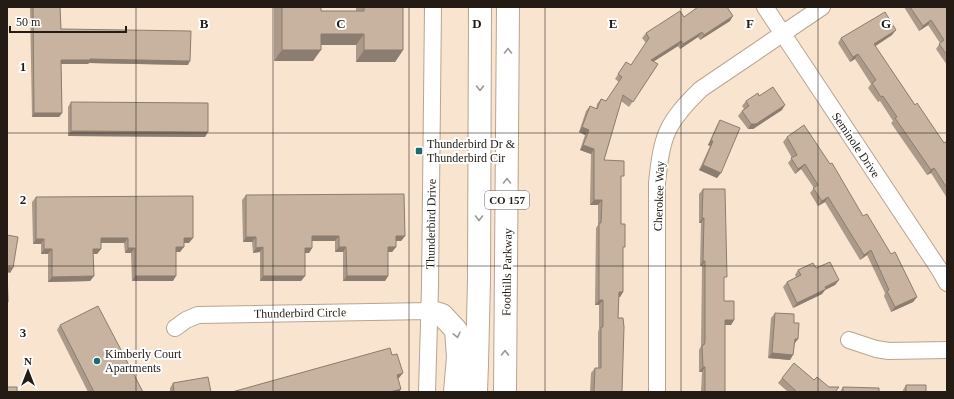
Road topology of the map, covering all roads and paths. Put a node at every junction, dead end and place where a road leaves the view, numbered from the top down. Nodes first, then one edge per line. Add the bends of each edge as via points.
1 (433, 7) edge
2 (480, 7) edge
3 (508, 7) edge
4 (765, 7) edge
5 (822, 7) edge
6 (782, 34) junction
7 (947, 283) edge
8 (429, 311) junction
9 (175, 328) dead end
10 (849, 340) dead end
11 (947, 350) edge
12 (477, 363) junction
13 (427, 392) edge
14 (455, 392) edge
15 (472, 392) edge
16 (476, 392) edge
17 (505, 392) edge
18 (657, 392) edge

1 - 8 street, Thunderbird Drive
2 -> 12 highway, CO 157
17 -> 3 highway, Foothills Parkway / CO 157
4 - 6 street, Seminole Drive
5 - 6 street, Cherokee Way
6 - 7 street, Seminole Drive
6 - 18 street, Cherokee Way via 701,89 677,114 664,138 657,183
8 - 9 street, Thunderbird Circle via 198,315
8 - 13 street, Thunderbird Drive
8 -> 14 highway via 442,315 456,330 458,357
10 - 11 street via 889,351
12 - 15 highway
12 - 16 highway, CO 157

